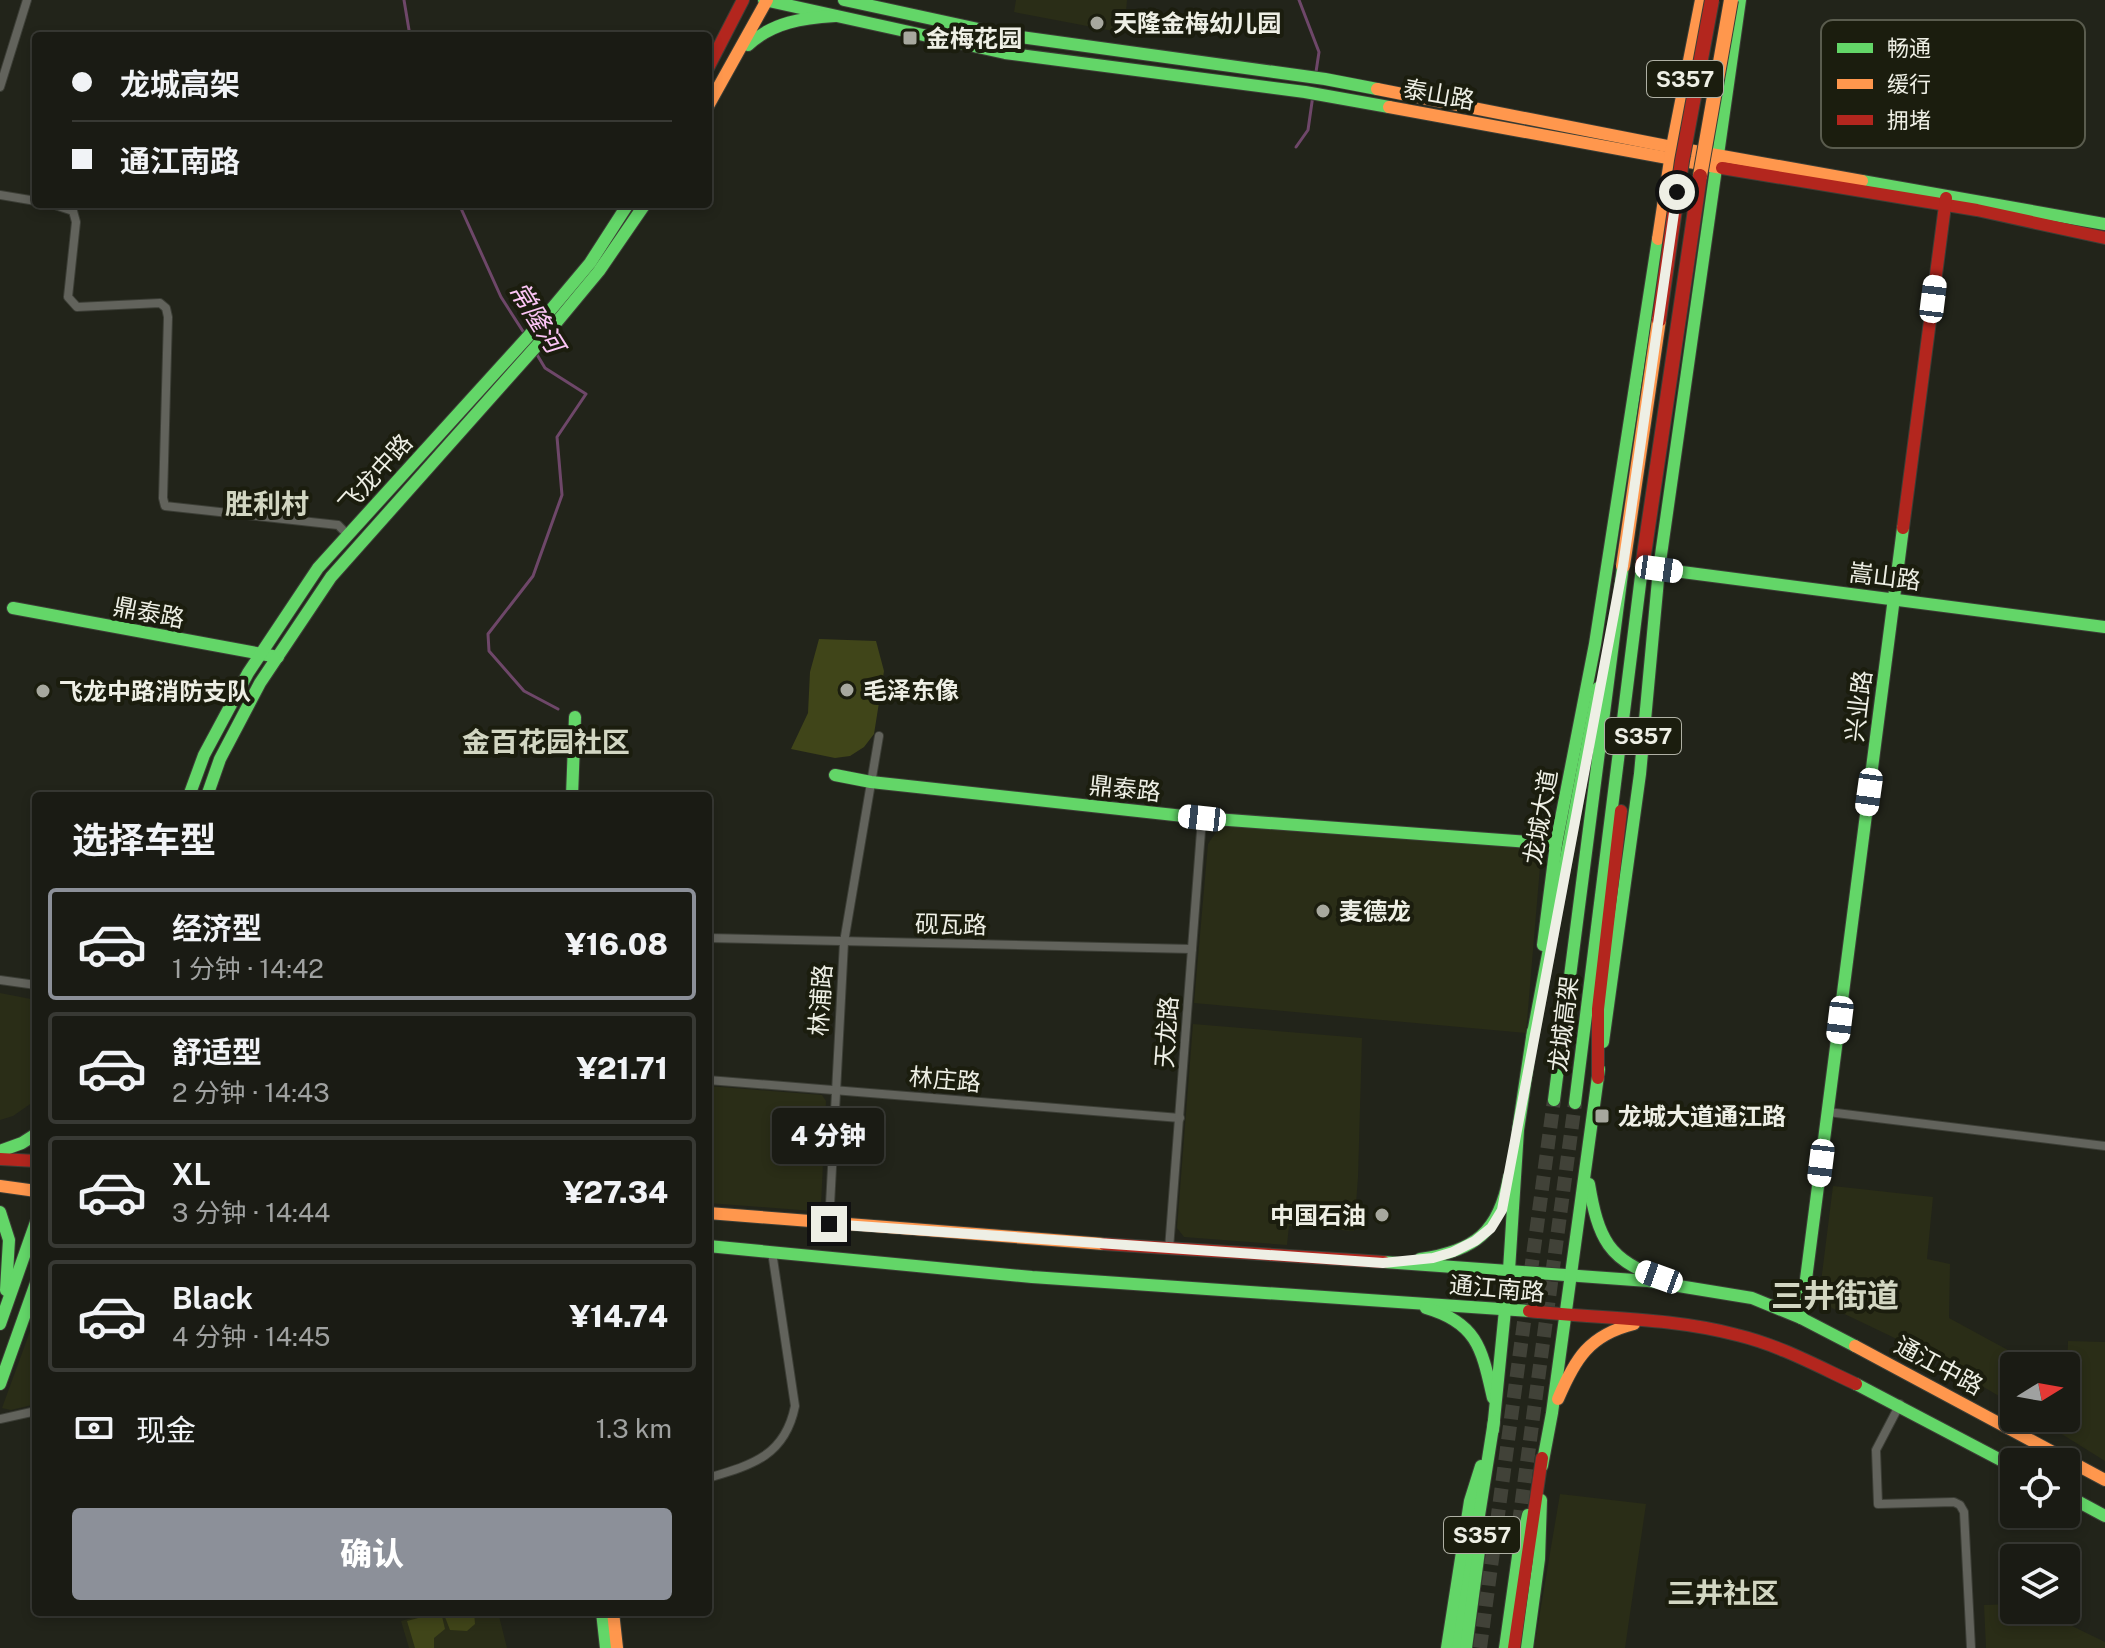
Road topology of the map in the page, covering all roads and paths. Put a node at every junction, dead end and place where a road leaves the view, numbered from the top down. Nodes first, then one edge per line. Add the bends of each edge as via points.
1 (27, 0) edge
2 (743, 0) edge
3 (844, 0) edge
4 (1701, 0) edge
5 (1712, 0) edge
6 (1731, 0) edge
7 (1740, 0) edge
8 (766, 1) edge
9 (835, 16) junction
10 (712, 60) edge
11 (732, 63) junction
12 (1306, 85) junction
13 (0, 87) edge
14 (712, 99) edge
15 (1671, 153) junction
16 (1716, 161) junction
17 (0, 195) edge
18 (32, 200) edge
19 (1946, 200) junction
20 (64, 208) edge
21 (625, 208) edge
22 (642, 208) edge
23 (2105, 224) edge
24 (2105, 238) edge
25 (530, 344) junction
26 (348, 535) junction
27 (1623, 566) junction
28 (1642, 568) junction
29 (1659, 569) junction
30 (1894, 600) junction
31 (13, 608) dead end
32 (2105, 627) edge
33 (260, 655) junction
34 (278, 657) junction
35 (575, 717) dead end
36 (879, 736) dead end
37 (835, 775) dead end
38 (871, 782) junction
39 (190, 792) edge
40 (208, 792) edge
41 (572, 792) edge
42 (1202, 818) junction
43 (1556, 844) junction
44 (712, 938) edge
45 (844, 942) junction
46 (1192, 949) junction
47 (0, 980) edge
48 (32, 984) edge
49 (1532, 1039) junction
50 (1598, 1078) junction
51 (712, 1080) edge
52 (835, 1090) junction
53 (1554, 1100) tunnel mouth
54 (1575, 1103) tunnel mouth
55 (1828, 1112) junction
56 (1180, 1118) junction
57 (1518, 1130) junction
58 (32, 1137) edge
59 (2105, 1146) edge
60 (0, 1151) edge
61 (0, 1159) edge
62 (32, 1161) edge
63 (1587, 1167) junction
64 (0, 1186) edge
65 (32, 1190) edge
66 (0, 1212) edge
67 (712, 1213) edge
68 (829, 1224) junction
69 (32, 1233) edge
70 (712, 1246) edge
71 (1169, 1249) junction
72 (772, 1252) junction
73 (1383, 1263) junction
74 (1509, 1270) junction
75 (1572, 1277) junction
76 (1699, 1288) junction
77 (32, 1294) edge
78 (1387, 1302) junction
79 (1506, 1308) junction
80 (1564, 1316) junction
81 (1801, 1318) junction
82 (2, 1319) edge
83 (1655, 1321) junction
84 (0, 1384) edge
85 (1900, 1404) junction
86 (32, 1412) edge
87 (1495, 1413) junction
88 (1552, 1413) junction
89 (0, 1419) edge
90 (1542, 1458) junction
91 (2000, 1459) edge
92 (712, 1477) edge
93 (2105, 1480) edge
94 (2080, 1503) edge
95 (2105, 1516) edge
96 (602, 1616) edge
97 (613, 1616) edge
98 (606, 1648) edge
99 (617, 1648) edge
100 (1447, 1648) edge
101 (1458, 1648) edge
102 (1466, 1648) edge
103 (1505, 1648) edge
104 (1514, 1648) edge
105 (1527, 1648) edge
106 (1971, 1648) edge

1 - 13 street
2 - 10 main road
3 - 12 main road, 泰山路 via 1006,35
4 - 15 main road, 龙城大道 / S357
5 - 27 main road, 龙城高架, bridge via 1682,161
6 - 28 main road, 龙城高架, bridge
7 - 16 main road, S357
8 - 9 main road, 泰山路
8 - 11 main road
9 - 11 main road via 780,24 755,37
9 - 12 main road, 泰山路 via 1005,53
11 - 14 main road
12 - 15 main road, 泰山路 via 1322,96
12 - 15 main road, 泰山路 via 1325,79
15 - 16 main road, 泰山路
15 - 43 main road, 龙城大道 / S357 via 1595,644
16 - 19 main road, 泰山路
16 - 29 main road, S357
17 - 18 street
19 - 23 main road, 泰山路
19 - 24 main road, 泰山路
19 - 30 main road, 兴业路
20 - 26 street via 73,211 76,222 68,297 72,303 160,303 166,308 165,506 338,525
21 - 25 main road, 飞龙中路
22 - 25 main road, 飞龙中路 via 599,271
25 - 26 main road, 飞龙中路
25 - 34 main road, 飞龙中路 via 331,577
26 - 33 main road, 飞龙中路 via 318,568
27 - 49 main road
27 - 53 main road, 龙城高架
28 - 50 main road via 1628,758 1598,1009
28 - 54 main road, 龙城高架
29 - 30 main road, 嵩山路
29 - 50 main road, S357 via 1640,774
30 - 32 main road, 嵩山路
30 - 55 main road, 兴业路
31 - 33 main road, 鼎泰路
33 - 34 main road, 鼎泰路
33 - 39 main road, 飞龙中路 via 204,755
34 - 40 main road, 飞龙中路 via 220,759
35 - 41 main road
36 - 38 street, 林浦路
37 - 38 main road, 鼎泰路
38 - 42 main road, 鼎泰路
38 - 45 street, 林浦路
42 - 43 main road, 鼎泰路
42 - 46 street, 天龙路
43 - 49 main road, 龙城大道 / S357
44 - 45 street, 砚瓦路
45 - 46 street, 砚瓦路
45 - 52 street, 林浦路
46 - 56 street, 天龙路
47 - 48 street
49 - 57 main road, 龙城大道 / S357
50 - 63 main road, S357
51 - 52 street, 林庄路
52 - 56 street, 林庄路
52 - 68 street, 林浦路
55 - 59 street
55 - 81 main road, 兴业路
56 - 71 street, 天龙路
57 - 73 main road via 1502,1210 1491,1228 1453,1252
57 - 74 main road, 龙城大道 / S357
58 - 60 main road
61 - 62 main road
63 - 75 main road, S357
63 - 76 main road via 1596,1222 1628,1266
64 - 65 main road
66 - 82 main road via 10,1238
67 - 68 main road, 通江南路
68 - 71 main road, 通江南路
69 - 82 main road
70 - 72 main road, 通江南路
71 - 73 main road, 通江南路
72 - 78 main road, 通江南路
72 - 92 street via 795,1406 791,1423 775,1449 748,1466
73 - 74 main road, 通江南路
74 - 75 main road, 通江中路
74 - 79 main road, 龙城大道 / S357
75 - 76 main road, 通江中路
75 - 80 main road, S357
76 - 81 main road, 通江中路 via 1752,1298
77 - 84 main road
78 - 79 main road, 通江南路
78 - 87 main road via 1455,1318 1478,1348
79 - 80 main road, 通江南路
79 - 87 main road, 龙城大道 / S357
80 - 83 main road
80 - 88 main road, S357
81 - 93 main road, 通江中路
83 - 85 main road via 1757,1340
83 - 88 main road via 1613,1329 1584,1350
85 - 91 main road
85 - 106 street via 1876,1450 1878,1504 1960,1505
86 - 89 street
87 - 100 main road via 1470,1501
87 - 101 main road
87 - 102 main road, 龙城大道 / S357
88 - 90 main road, S357
90 - 103 main road, S357 via 1518,1556
90 - 104 main road
90 - 105 main road via 1539,1559
94 - 95 main road
96 - 98 main road
97 - 99 main road

